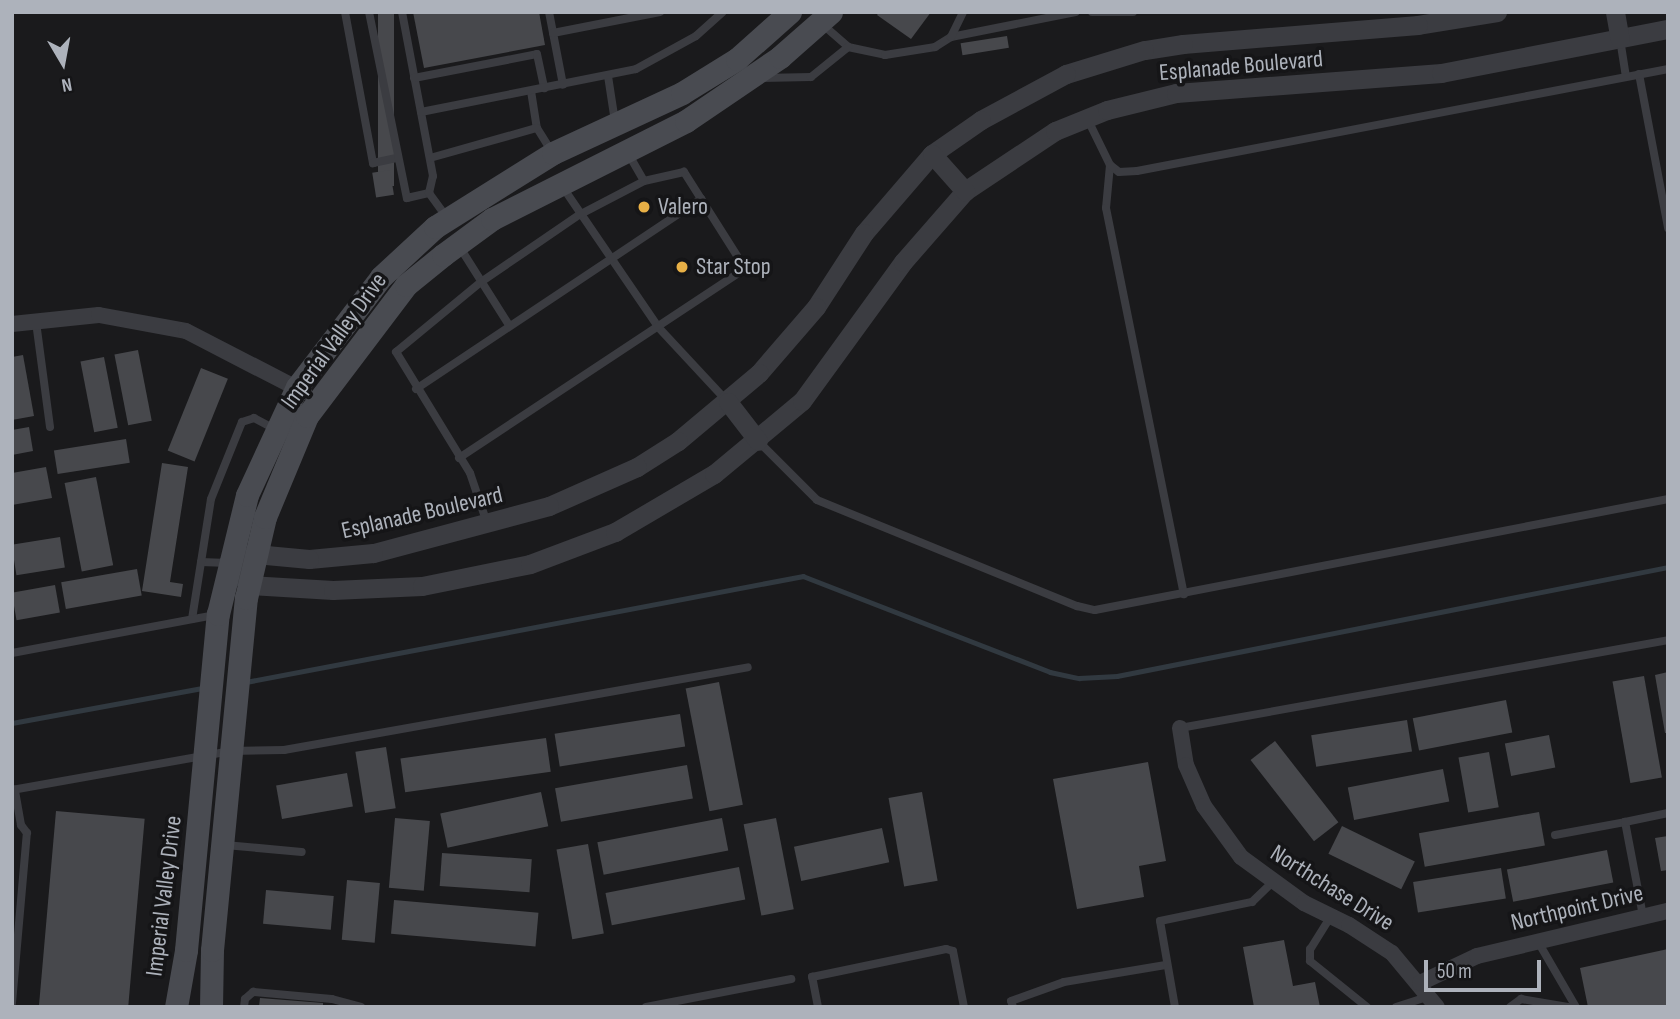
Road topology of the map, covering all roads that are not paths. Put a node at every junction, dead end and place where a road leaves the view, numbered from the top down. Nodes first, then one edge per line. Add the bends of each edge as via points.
1 (345, 12) edge
2 (369, 12) edge
3 (401, 12) edge
4 (549, 12) edge
5 (660, 12) edge
6 (723, 12) edge
7 (790, 12) edge
8 (963, 12) edge
9 (1076, 12) edge
10 (1092, 12) edge
11 (1133, 12) edge
12 (1497, 12) edge
13 (1615, 12) edge
14 (821, 16) edge
15 (1668, 29) edge
16 (553, 33) junction
17 (951, 37) junction
18 (1620, 39) junction
19 (848, 47) junction
20 (1668, 69) edge
21 (1639, 74) junction
22 (608, 76) junction
23 (751, 77) junction
24 (1626, 77) junction
25 (414, 78) junction
26 (563, 85) junction
27 (544, 88) junction
28 (531, 91) junction
29 (421, 112) junction
30 (1087, 118) junction
31 (616, 124) junction
32 (537, 128) junction
33 (626, 150) junction
34 (553, 153) junction
35 (932, 154) junction
36 (396, 158) junction
37 (430, 158) junction
38 (1110, 165) junction
39 (644, 181) junction
40 (560, 183) junction
41 (965, 191) junction
42 (429, 193) junction
43 (701, 199) junction
44 (579, 215) junction
45 (448, 218) junction
46 (1668, 228) edge
47 (457, 244) junction
48 (608, 257) junction
49 (381, 277) junction
50 (481, 282) junction
51 (400, 293) junction
52 (35, 319) junction
53 (12, 324) edge
54 (509, 325) junction
55 (659, 328) junction
56 (297, 387) junction
57 (416, 389) junction
58 (319, 399) junction
59 (729, 402) junction
60 (50, 427) dead end
61 (275, 429) junction
62 (758, 441) junction
63 (459, 458) junction
64 (1668, 499) edge
65 (487, 524) junction
66 (255, 554) junction
67 (201, 562) junction
68 (228, 564) junction
69 (250, 585) junction
70 (1185, 594) junction
71 (218, 614) junction
72 (192, 619) junction
73 (1668, 640) edge
74 (12, 653) edge
75 (748, 667) dead end
76 (1180, 728) joint
77 (218, 752) junction
78 (14, 790) edge
79 (1668, 813) edge
80 (1625, 822) junction
81 (17, 826) edge
82 (1555, 835) dead end
83 (222, 845) junction
84 (302, 852) dead end
85 (1273, 882) junction
86 (1668, 911) edge
87 (1332, 916) junction
88 (1643, 916) junction
89 (1536, 939) junction
90 (1166, 965) junction
91 (791, 979) dead end
92 (1428, 995) edge
93 (12, 1003) edge
94 (177, 1007) edge
95 (211, 1007) edge
96 (244, 1007) edge
97 (361, 1007) edge
98 (646, 1007) edge
99 (818, 1007) edge
100 (964, 1007) edge
101 (1013, 1007) edge
102 (1175, 1007) edge
103 (1367, 1007) edge
104 (1396, 1007) edge
105 (1510, 1007) edge
106 (1569, 1007) edge
107 (1576, 1007) edge

1 - 36 lane via 373,163
2 - 36 lane
3 - 25 lane
4 - 16 lane
5 - 16 lane
6 - 22 lane via 659,58
7 - 31 main road, Imperial Valley Drive via 737,59 682,93
8 - 17 lane
9 - 17 lane
10 - 11 lane
12 - 35 street, Esplanade Boulevard via 1144,50 1030,91
13 - 18 street
14 - 19 lane
14 - 23 main road, Imperial Valley Drive
15 - 18 street, Esplanade Boulevard
16 - 26 lane
17 - 19 lane via 935,47 885,55
18 - 24 lane
18 - 30 street, Esplanade Boulevard via 1441,73 1177,93
19 - 23 lane via 811,77
20 - 21 lane
21 - 24 lane
21 - 46 lane
22 - 26 lane
22 - 31 lane
23 - 33 main road, Imperial Valley Drive via 686,121
24 - 38 lane via 1137,171 1119,172
25 - 27 lane via 537,54
25 - 29 lane
26 - 27 lane
27 - 28 lane
28 - 29 lane
28 - 32 lane
29 - 37 lane
30 - 38 lane
30 - 41 street, Esplanade Boulevard via 1055,131
31 - 33 main road
31 - 34 main road, Imperial Valley Drive
32 - 34 lane
32 - 37 lane
33 - 39 lane
33 - 40 main road, Imperial Valley Drive
34 - 45 main road, Imperial Valley Drive
35 - 41 street
35 - 59 street, Esplanade Boulevard via 864,233 816,307
36 - 42 lane via 407,198
37 - 42 lane via 433,176
38 - 70 lane via 1106,208
39 - 43 lane via 680,170
39 - 44 lane
40 - 44 lane
40 - 47 main road, Imperial Valley Drive via 492,219
41 - 62 street, Esplanade Boulevard via 903,262 802,401
42 - 45 lane
43 - 48 lane
43 - 55 lane via 741,262 742,271
44 - 48 lane
44 - 50 lane
45 - 49 main road, Imperial Valley Drive
47 - 50 lane
47 - 51 main road, Imperial Valley Drive
48 - 54 lane
48 - 55 lane
49 - 51 main road
49 - 56 main road, Imperial Valley Drive
50 - 54 lane
50 - 57 lane via 396,352
51 - 58 main road, Imperial Valley Drive
52 - 53 street
52 - 56 street via 99,315 186,331
52 - 60 lane
54 - 57 lane
55 - 59 lane
55 - 63 lane
56 - 58 street
56 - 61 main road, Imperial Valley Drive
57 - 63 lane
58 - 66 main road, Imperial Valley Drive via 277,482
59 - 62 street
59 - 65 street, Esplanade Boulevard via 637,467 548,506
61 - 67 lane via 254,418 242,422 211,499
61 - 68 main road, Imperial Valley Drive via 247,495
62 - 69 street, Esplanade Boulevard via 667,505 576,549 530,564 422,586 333,590
62 - 70 lane via 817,500 1077,606 1108,609
63 - 65 lane via 470,473
64 - 70 lane
65 - 66 street, Esplanade Boulevard via 342,558
66 - 68 street, Esplanade Boulevard
66 - 69 main road, Imperial Valley Drive
67 - 68 lane
67 - 72 lane
68 - 69 street
68 - 71 main road, Imperial Valley Drive
69 - 77 main road, Imperial Valley Drive via 233,717
71 - 72 lane
71 - 77 main road, Imperial Valley Drive via 208,722
72 - 74 lane
73 - 76 lane
75 - 77 lane via 285,750
76 - 85 street, Northchase Drive via 1186,765 1204,806 1241,857
77 - 78 lane
77 - 83 main road, Imperial Valley Drive
77 - 94 main road, Imperial Valley Drive
78 - 81 lane
79 - 80 lane
80 - 82 lane
80 - 88 lane
81 - 93 lane via 27,833
83 - 84 lane
83 - 95 main road, Imperial Valley Drive
85 - 87 street, Northchase Drive
85 - 90 lane via 1252,902 1160,921
86 - 88 street, Northpoint Drive
87 - 92 street, Northchase Drive via 1392,953
87 - 103 lane via 1310,948 1310,961
88 - 89 street, Northpoint Drive
89 - 92 street, Northpoint Drive via 1477,956
89 - 107 lane
90 - 101 lane via 1064,982 1011,1001
90 - 102 lane
91 - 98 lane
92 - 104 lane
96 - 97 lane via 253,992 332,999
99 - 100 lane via 812,977 946,949 953,951
105 - 106 lane via 1521,999

